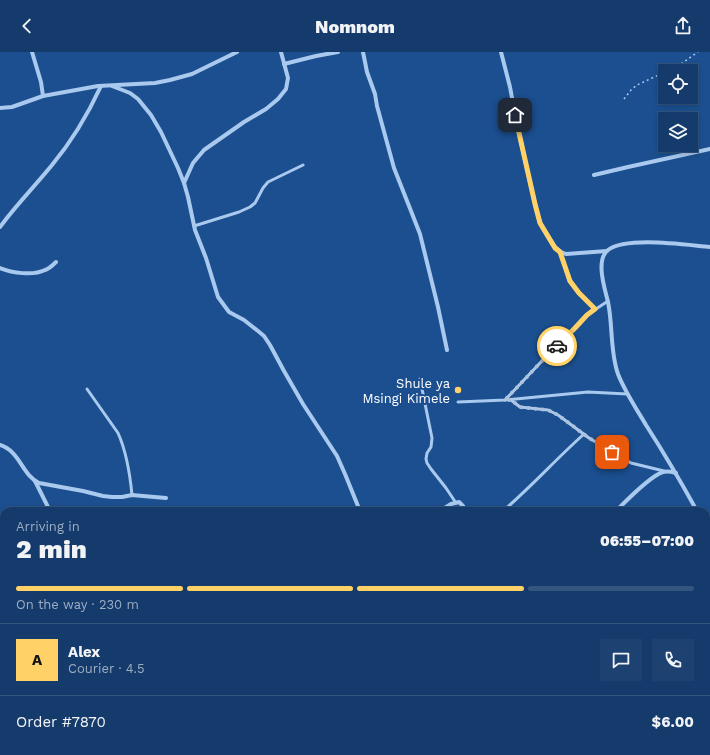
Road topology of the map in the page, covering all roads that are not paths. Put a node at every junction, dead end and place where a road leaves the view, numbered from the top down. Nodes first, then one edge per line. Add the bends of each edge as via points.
1 (32, 52) edge
2 (237, 52) edge
3 (281, 52) edge
4 (338, 52) edge
5 (363, 52) edge
6 (501, 52) edge
7 (284, 64) junction
8 (101, 86) junction
9 (112, 86) junction
10 (43, 96) junction
11 (0, 108) edge
12 (710, 149) edge
13 (303, 165) dead end
14 (594, 175) dead end
15 (184, 183) junction
16 (194, 226) junction
17 (0, 227) edge
18 (710, 247) edge
19 (607, 251) junction
20 (560, 252) junction
21 (56, 262) dead end
22 (0, 268) edge
23 (608, 301) junction
24 (595, 309) junction
25 (448, 350) dead end
26 (420, 379) dead end
27 (87, 389) dead end
28 (627, 394) junction
29 (505, 400) junction
30 (511, 400) junction
31 (458, 402) dead end
32 (584, 434) junction
33 (0, 445) edge
34 (667, 472) junction
35 (676, 473) junction
36 (35, 481) junction
37 (132, 495) junction
38 (166, 498) dead end
39 (456, 503) junction
40 (48, 507) edge
41 (358, 507) edge
42 (448, 507) edge
43 (464, 507) edge
44 (507, 507) edge
45 (620, 507) edge
46 (695, 507) edge

1 - 10 street
2 - 9 street via 192,74 155,83
3 - 7 street
4 - 7 street
5 - 25 street via 394,168 420,234
6 - 20 street via 536,210 549,239
7 - 15 street via 288,78 286,89 278,99 204,150 193,163
8 - 9 street
8 - 10 street
8 - 17 street via 68,145
9 - 15 street via 130,93 151,115
10 - 11 street via 12,107
12 - 14 street
13 - 16 lane via 268,182 250,207
15 - 16 street
16 - 41 street via 218,297 229,312 264,336 337,456
18 - 19 street via 635,242 620,244
19 - 20 street via 566,254
19 - 23 street via 602,263 603,286
20 - 24 lane via 570,281
21 - 22 street via 46,270 35,273
23 - 24 lane
23 - 28 street via 614,356
24 - 29 lane
26 - 39 lane via 432,438 427,463
27 - 37 lane via 121,440 129,465
28 - 30 lane via 588,392
28 - 35 street
29 - 30 lane
29 - 31 lane
30 - 32 lane via 520,407 548,410
32 - 34 lane via 631,463
32 - 44 lane
33 - 36 street via 14,454
34 - 35 street
34 - 45 street via 657,475
35 - 46 street
36 - 37 street via 103,496
36 - 40 street
37 - 38 street
39 - 42 street
39 - 43 street via 461,503

